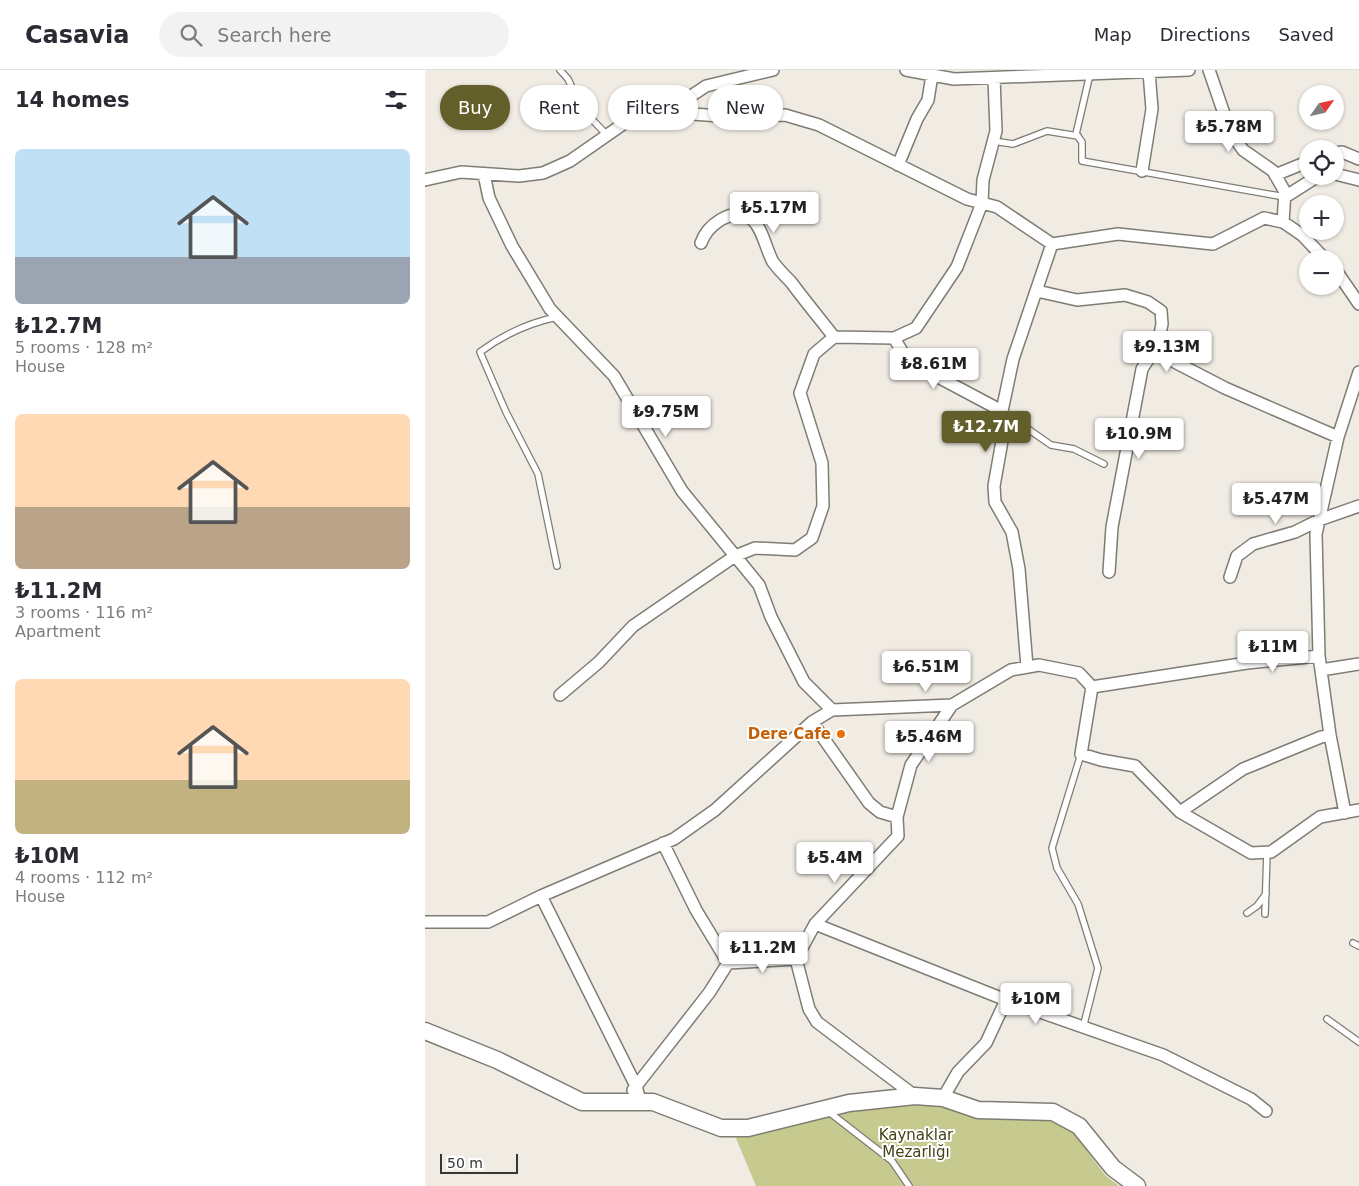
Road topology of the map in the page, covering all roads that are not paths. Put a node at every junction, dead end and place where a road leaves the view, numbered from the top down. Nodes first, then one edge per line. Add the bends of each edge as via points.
1 (560, 70) edge
2 (773, 70) edge
3 (906, 70) edge
4 (1189, 70) edge
5 (1209, 70) edge
6 (1112, 72) edge
7 (1149, 72) junction
8 (1090, 74) junction
9 (932, 75) junction
10 (994, 78) junction
11 (698, 91) edge
12 (698, 114) edge
13 (614, 130) edge
14 (607, 135) junction
15 (1078, 136) junction
16 (993, 141) junction
17 (1344, 153) edge
18 (1359, 159) edge
19 (897, 165) junction
20 (1299, 165) edge
21 (1142, 172) junction
22 (484, 174) junction
23 (1275, 175) junction
24 (1344, 176) edge
25 (425, 180) edge
26 (1359, 180) edge
27 (1303, 185) edge
28 (1285, 196) junction
29 (982, 203) junction
30 (1283, 222) junction
31 (701, 243) dead end
32 (1052, 244) junction
33 (1316, 250) edge
34 (1344, 282) edge
35 (1037, 291) junction
36 (1359, 304) edge
37 (557, 317) junction
38 (834, 337) junction
39 (894, 338) junction
40 (1158, 344) junction
41 (1359, 372) edge
42 (1002, 411) junction
43 (1338, 437) junction
44 (1104, 464) dead end
45 (1359, 506) edge
46 (1319, 520) junction
47 (735, 556) junction
48 (557, 566) dead end
49 (1109, 572) dead end
50 (1230, 577) dead end
51 (1319, 656) junction
52 (1359, 664) edge
53 (1027, 667) junction
54 (1321, 670) junction
55 (1092, 687) junction
56 (560, 695) dead end
57 (952, 705) junction
58 (831, 710) junction
59 (812, 722) junction
60 (1330, 735) junction
61 (1081, 754) junction
62 (1359, 810) edge
63 (1180, 812) junction
64 (1345, 812) junction
65 (897, 817) junction
66 (663, 844) junction
67 (1267, 852) junction
68 (1266, 894) junction
69 (541, 896) junction
70 (1247, 913) dead end
71 (1265, 914) dead end
72 (425, 922) edge
73 (815, 924) junction
74 (796, 959) junction
75 (728, 963) junction
76 (1005, 1000) junction
77 (1327, 1019) dead end
78 (1083, 1028) junction
79 (425, 1031) edge
80 (1359, 1042) edge
81 (634, 1096) junction
82 (915, 1096) junction
83 (943, 1098) junction
84 (825, 1109) junction
85 (1266, 1110) dead end
86 (909, 1186) edge
87 (1137, 1186) edge

1 - 14 lane via 568,79 582,109
2 - 11 street via 706,86
3 - 9 street
4 - 7 street
5 - 23 street via 1230,131 1243,150
6 - 7 street
6 - 8 street
7 - 21 street via 1152,110
8 - 10 street
8 - 15 lane
9 - 10 street via 954,79
9 - 19 street via 928,100
10 - 16 street via 996,131
12 - 19 street via 785,115 819,125
13 - 14 street
14 - 22 street via 570,161 543,173 519,176
15 - 16 lane via 1047,132 1013,144
15 - 21 lane via 1082,142 1082,161
16 - 29 street via 983,180
17 - 18 street
19 - 29 street via 967,200
20 - 23 street
21 - 28 lane
22 - 25 street via 461,172
22 - 37 street via 489,198 512,246
23 - 28 street
24 - 26 street
27 - 28 street
28 - 30 street
29 - 32 street via 997,207
29 - 39 street via 957,266 916,328
30 - 32 street via 1264,218 1213,244 1118,234
30 - 33 street
31 - 38 street via 712,225 725,217 739,215 751,218 774,262
32 - 35 street
34 - 36 street
35 - 40 street via 1077,300 1125,295 1148,302 1161,311
35 - 42 street via 1013,359
37 - 47 street via 614,376 682,491
37 - 48 lane via 500,337 480,352 538,474
38 - 39 street
38 - 47 street via 813,354 800,393 822,463 823,506 813,538 795,550 755,548
39 - 42 street via 906,358
40 - 43 street via 1169,359 1217,384
40 - 49 street via 1143,369 1112,527
41 - 43 street
42 - 44 lane via 1051,445 1074,449
42 - 53 street via 995,502 1012,532 1019,569
43 - 46 street
45 - 46 street
46 - 50 street via 1295,532 1253,544 1237,556
46 - 51 street via 1316,534
47 - 56 street via 633,626 599,662
47 - 58 street via 759,585 771,617 804,682
51 - 54 street
51 - 55 street via 1247,663
52 - 54 street
53 - 55 street via 1039,665 1079,673
53 - 57 street via 1011,670
54 - 60 street
55 - 61 street
57 - 58 street
57 - 65 street via 911,765
58 - 59 street
59 - 65 street via 869,803 880,812
59 - 66 street via 715,810
60 - 63 street via 1243,769
60 - 64 street
61 - 63 street via 1135,766
61 - 78 lane via 1052,848 1057,868 1078,904 1098,968
62 - 64 street
63 - 67 street via 1251,853
64 - 67 street via 1320,818
65 - 73 street via 898,836
66 - 69 street
66 - 75 street via 696,910
67 - 68 lane
68 - 70 lane
68 - 71 lane
69 - 72 street via 488,922
69 - 81 street
73 - 74 street
73 - 76 street
74 - 75 street
74 - 82 street via 809,1009 817,1022
75 - 81 street
76 - 78 street
76 - 83 street via 986,1043 958,1072
77 - 80 lane
78 - 85 street via 1163,1055 1251,1099
79 - 81 street via 497,1060 582,1102
81 - 84 street via 721,1128 749,1128
82 - 83 street
82 - 84 street via 849,1103
83 - 87 street via 978,1110 1053,1112 1079,1126 1113,1168
84 - 86 lane via 892,1161

